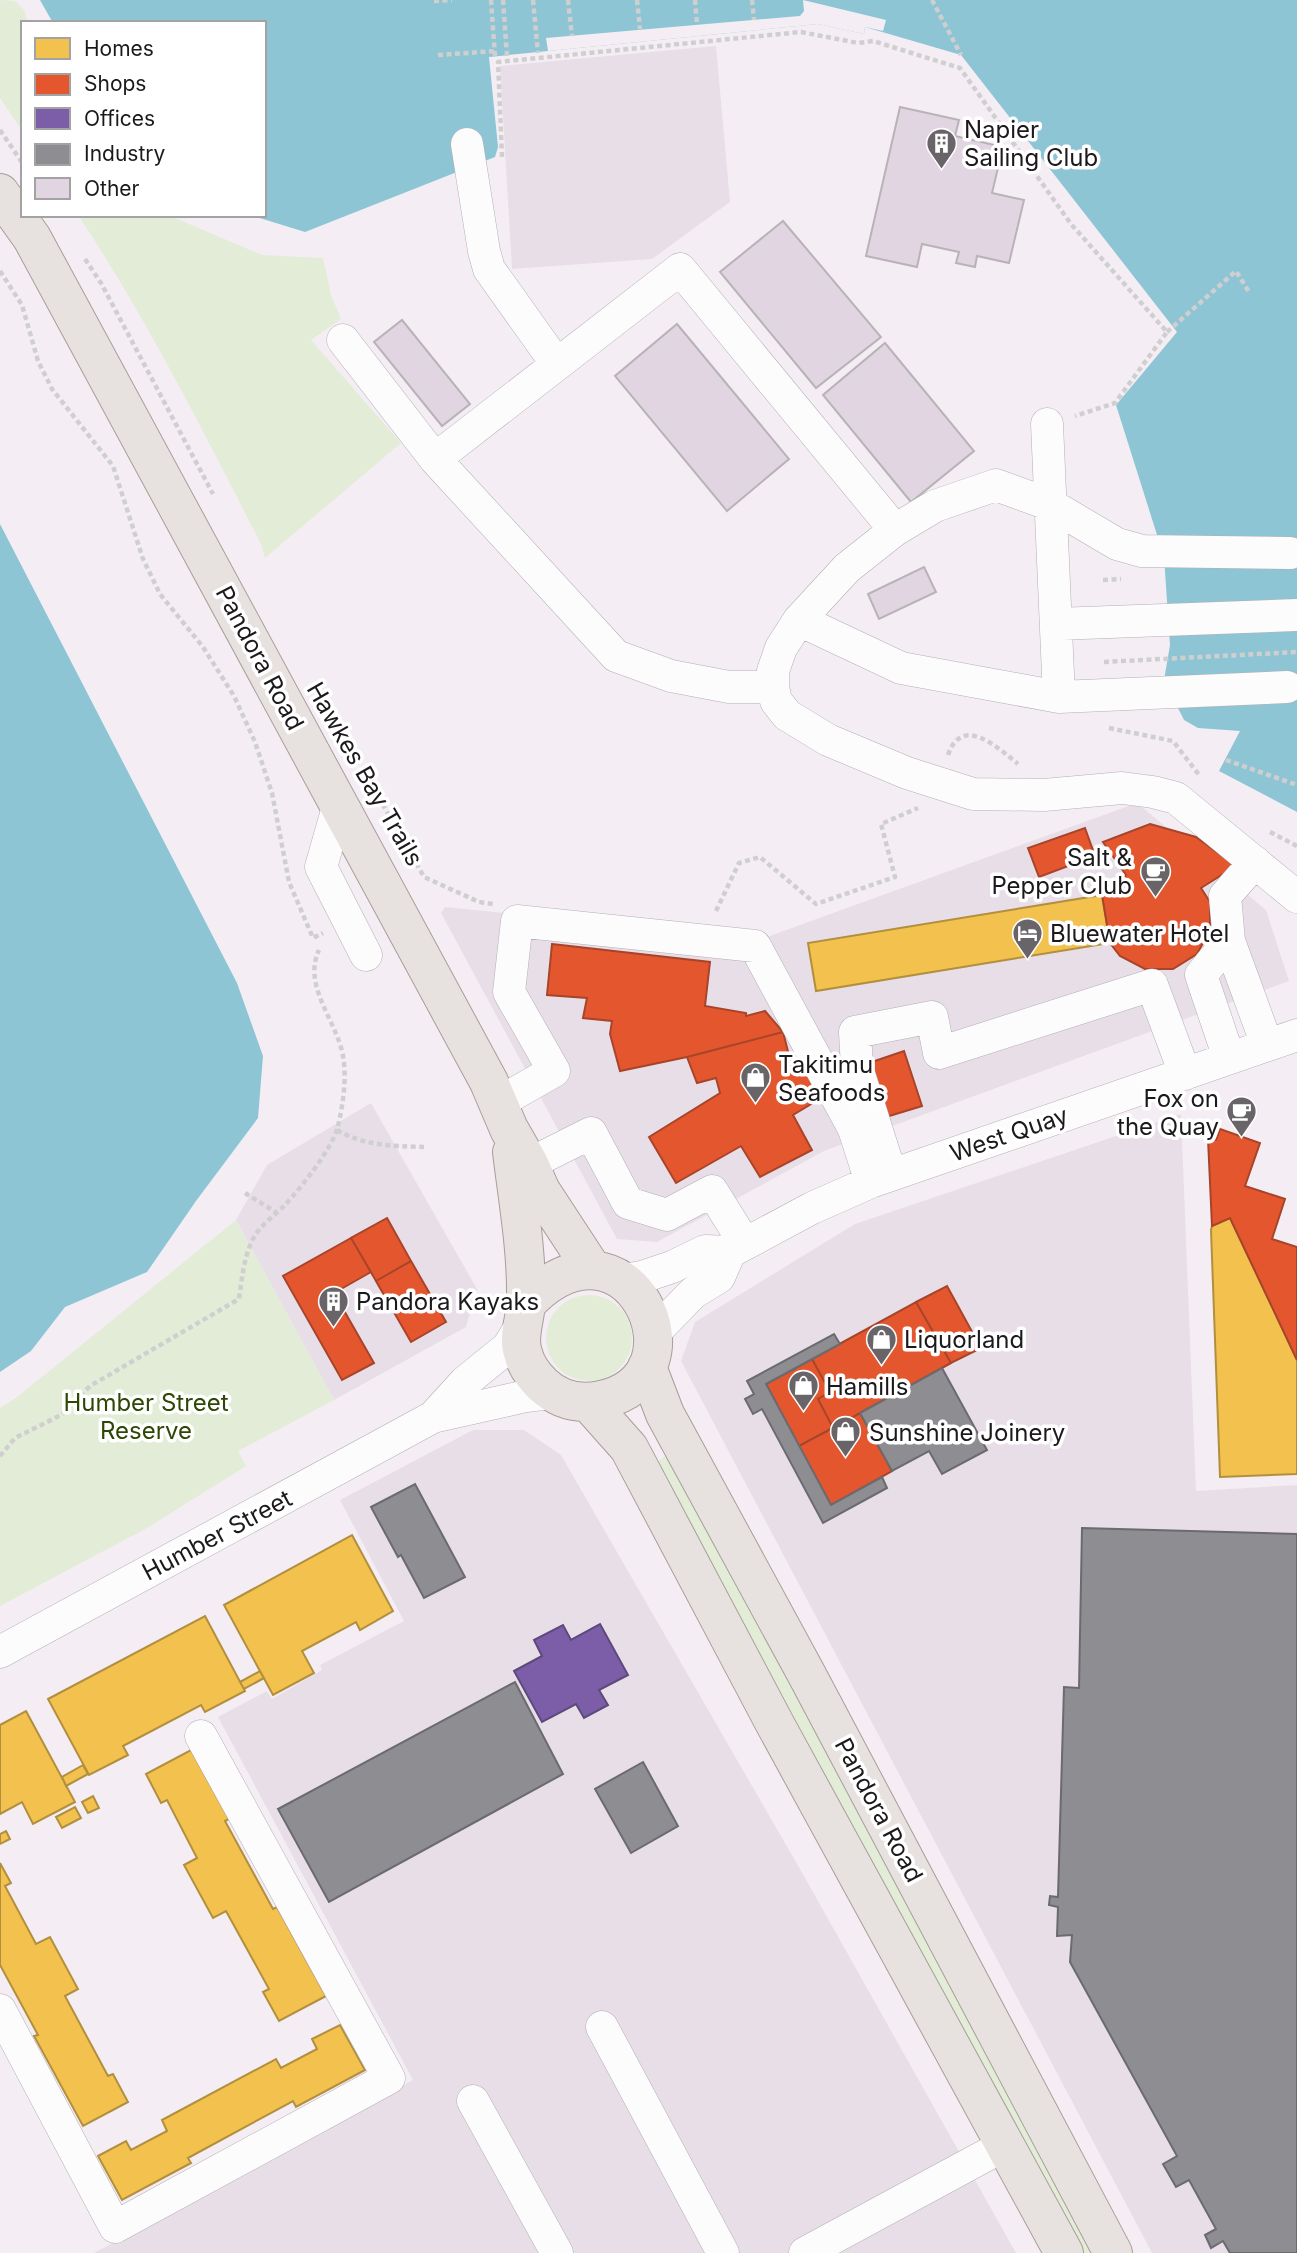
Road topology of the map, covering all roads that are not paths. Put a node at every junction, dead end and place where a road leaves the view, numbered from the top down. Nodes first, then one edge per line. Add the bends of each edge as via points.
1 (467, 144) dead end
2 (0, 193) edge
3 (343, 340) dead end
4 (556, 363) junction
5 (1047, 424) road end
6 (435, 459) junction
7 (1051, 505) junction
8 (895, 530) junction
9 (1290, 553) dead end
10 (1297, 615) edge
11 (799, 620) junction
12 (1056, 624) junction
13 (773, 687) junction
14 (1287, 687) dead end
15 (1059, 697) junction
16 (339, 804) junction
17 (1255, 862) junction
18 (1297, 897) edge
19 (1229, 941) junction
20 (366, 955) dead end
21 (1297, 1035) edge
22 (1267, 1045) junction
23 (1229, 1058) junction
24 (1185, 1074) junction
25 (503, 1116) junction
26 (530, 1164) junction
27 (881, 1179) junction
28 (738, 1248) junction
29 (607, 1275) junction
30 (524, 1315) junction
31 (650, 1350) junction
32 (551, 1393) junction
33 (589, 1403) junction
34 (433, 1417) junction
35 (0, 1652) edge
36 (201, 1736) dead end
37 (0, 2010) edge
38 (602, 2027) dead end
39 (473, 2101) dead end
40 (1005, 2145) junction
41 (557, 2253) edge
42 (723, 2253) edge
43 (805, 2253) edge
44 (1064, 2253) edge
45 (1113, 2253) edge

1 - 4 street via 489,269
2 - 16 main road, Pandora Road via 32,238
3 - 6 street
4 - 6 street
4 - 8 street via 680,269
5 - 7 street
6 - 13 street via 616,656 671,676 729,687
7 - 8 street via 996,485 935,506
7 - 9 street via 1117,544 1142,551
7 - 12 street
8 - 11 street via 847,568
10 - 12 street
11 - 13 street via 781,648
11 - 15 street via 901,668
12 - 15 street
13 - 17 street via 776,701 787,715 828,740 907,773 973,794 1122,788 1153,792 1176,799
14 - 15 street
16 - 20 street via 321,867
16 - 25 main road, Pandora Road
17 - 18 street
17 - 19 street via 1225,896
19 - 22 street
19 - 23 street via 1200,975
21 - 22 street, West Quay
22 - 23 street, West Quay
23 - 24 street, West Quay
24 - 27 street, West Quay
24 - 27 street via 1152,985 939,1053 932,1017 855,1032 857,1068
25 - 26 main road
25 - 27 street via 554,1072 509,992 517,921 755,946
25 - 30 main road via 524,1248
26 - 28 street via 591,1133 628,1203 667,1215 712,1191
26 - 29 main road via 558,1220
27 - 28 street, West Quay via 812,1208
28 - 29 street, West Quay via 705,1251 642,1277
28 - 31 street via 719,1277 693,1293
29 - 30 main road via 561,1275 542,1287
29 - 31 main road via 638,1294 649,1312
30 - 32 main road via 522,1352 533,1375
30 - 34 street, Humber Street via 508,1347 465,1382
31 - 33 main road via 634,1385 615,1398
31 - 45 main road, Pandora Road via 665,1414
32 - 33 main road via 571,1402
32 - 34 street, Humber Street
33 - 40 main road, Pandora Road via 629,1448
34 - 35 street, Humber Street
36 - 37 street via 389,2078 116,2227
38 - 42 street
39 - 41 street
40 - 43 street
40 - 44 main road, Pandora Road

